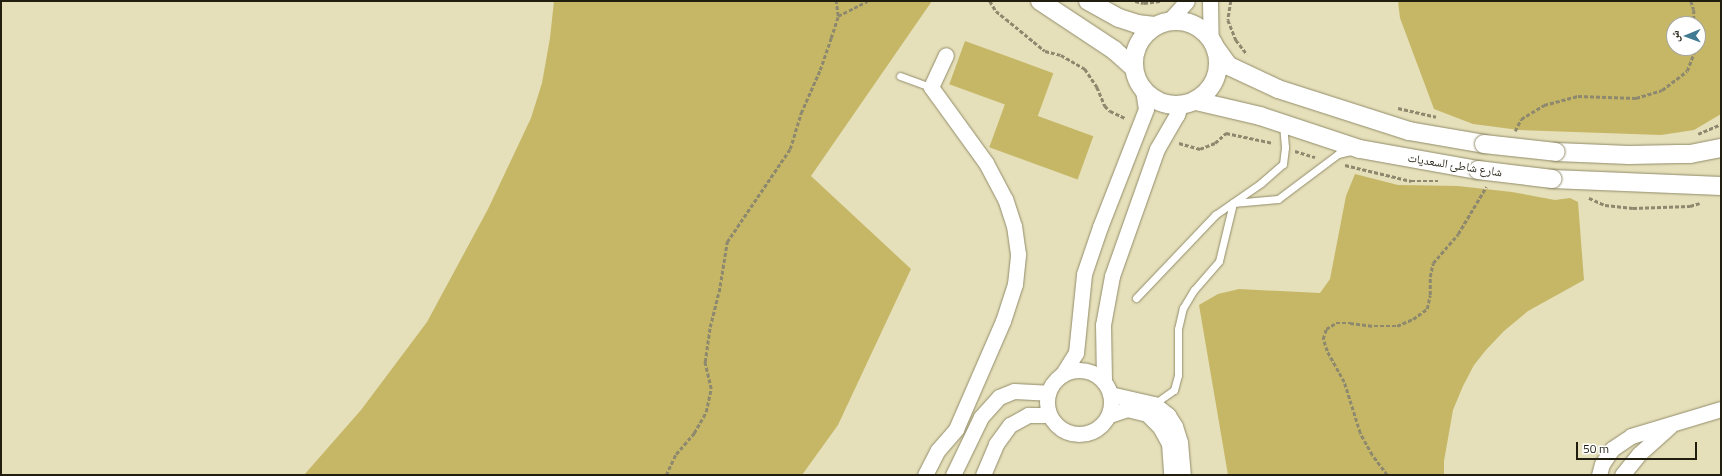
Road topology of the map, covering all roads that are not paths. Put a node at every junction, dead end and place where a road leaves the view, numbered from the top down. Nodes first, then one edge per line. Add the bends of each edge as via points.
1 (1040, 1) edge
2 (1088, 1) edge
3 (1187, 1) edge
4 (1210, 1) edge
5 (1161, 24) junction
6 (1213, 43) junction
7 (946, 55) dead end
8 (1134, 68) junction
9 (900, 76) dead end
10 (931, 87) junction
11 (1143, 90) junction
12 (1188, 103) junction
13 (1283, 124) junction
14 (1721, 148) edge
15 (1360, 149) junction
16 (1721, 186) edge
17 (1233, 203) junction
18 (1136, 298) dead end
19 (1062, 375) junction
20 (1107, 387) junction
21 (1048, 393) junction
22 (1154, 404) junction
23 (1721, 409) edge
24 (1049, 415) junction
25 (1109, 415) junction
26 (1672, 424) junction
27 (925, 475) edge
28 (953, 475) edge
29 (983, 475) edge
30 (1171, 475) edge
31 (1183, 475) edge
32 (1599, 475) edge
33 (1622, 475) edge

1 - 8 street via 1114,50
2 - 5 street via 1124,19
3 - 5 street
4 - 6 street
5 - 6 street via 1180,21 1192,24 1203,31
5 - 8 street via 1145,35 1137,47
6 - 12 street via 1218,59 1213,83 1206,94
6 - 14 street, شارع شاطئ السعديات, bridge via 1229,66 1278,89 1409,130 1484,144 1556,152 1678,154
7 - 10 street
8 - 11 street via 1136,79
9 - 10 lane
10 - 27 street via 986,163 1002,193 1014,226 1018,254 1015,284 1003,321 956,429 938,450
11 - 12 street via 1154,100 1166,105
11 - 19 street via 1146,109 1084,274 1076,354
12 - 13 street, شارع شاطئ السعديات
12 - 20 street via 1176,116 1157,149 1112,276 1103,325
13 - 15 street, شارع شاطئ السعديات
13 - 17 lane via 1283,164
15 - 16 street, شارع شاطئ السعديات, bridge via 1478,170 1552,179
15 - 17 lane via 1338,154 1278,199
17 - 18 lane via 1215,215
17 - 22 lane via 1218,261 1183,308 1178,329 1178,375 1174,390
19 - 20 street via 1070,371 1084,370 1096,375
19 - 21 street
20 - 22 street
20 - 25 street via 1111,405
21 - 24 street via 1046,404
21 - 28 street via 1014,391 999,397 982,417
22 - 31 street via 1168,415 1175,426 1180,442
23 - 26 street
24 - 25 street via 1063,431 1073,435 1084,435 1094,431
24 - 29 street via 1028,414 1010,425 996,444
25 - 30 street via 1127,409 1147,414 1160,427 1169,443
26 - 32 street via 1631,436 1612,448 1602,464
26 - 33 street via 1639,454

